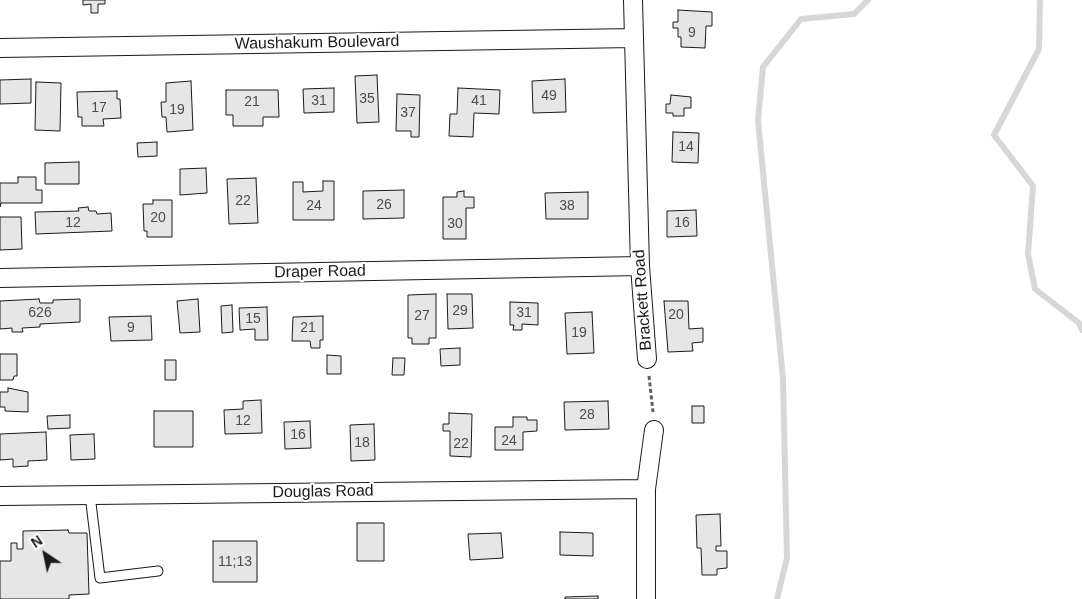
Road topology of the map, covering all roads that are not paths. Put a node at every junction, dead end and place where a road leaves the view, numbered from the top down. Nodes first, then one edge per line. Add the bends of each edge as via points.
1 (633, 0) edge
2 (634, 38) junction
3 (0, 48) edge
4 (640, 266) junction
5 (0, 278) edge
6 (647, 359) road end
7 (654, 430) road end
8 (646, 489) junction
9 (90, 495) junction
10 (0, 496) edge
11 (158, 571) dead end
12 (646, 599) edge

1 - 2 street, Brackett Road
2 - 3 street, Waushakum Boulevard
2 - 4 street, Brackett Road
4 - 5 street, Draper Road
4 - 6 street, Brackett Road
7 - 8 street
8 - 9 street, Douglas Road
8 - 12 street
9 - 10 street, Douglas Road
9 - 11 lane via 100,578

